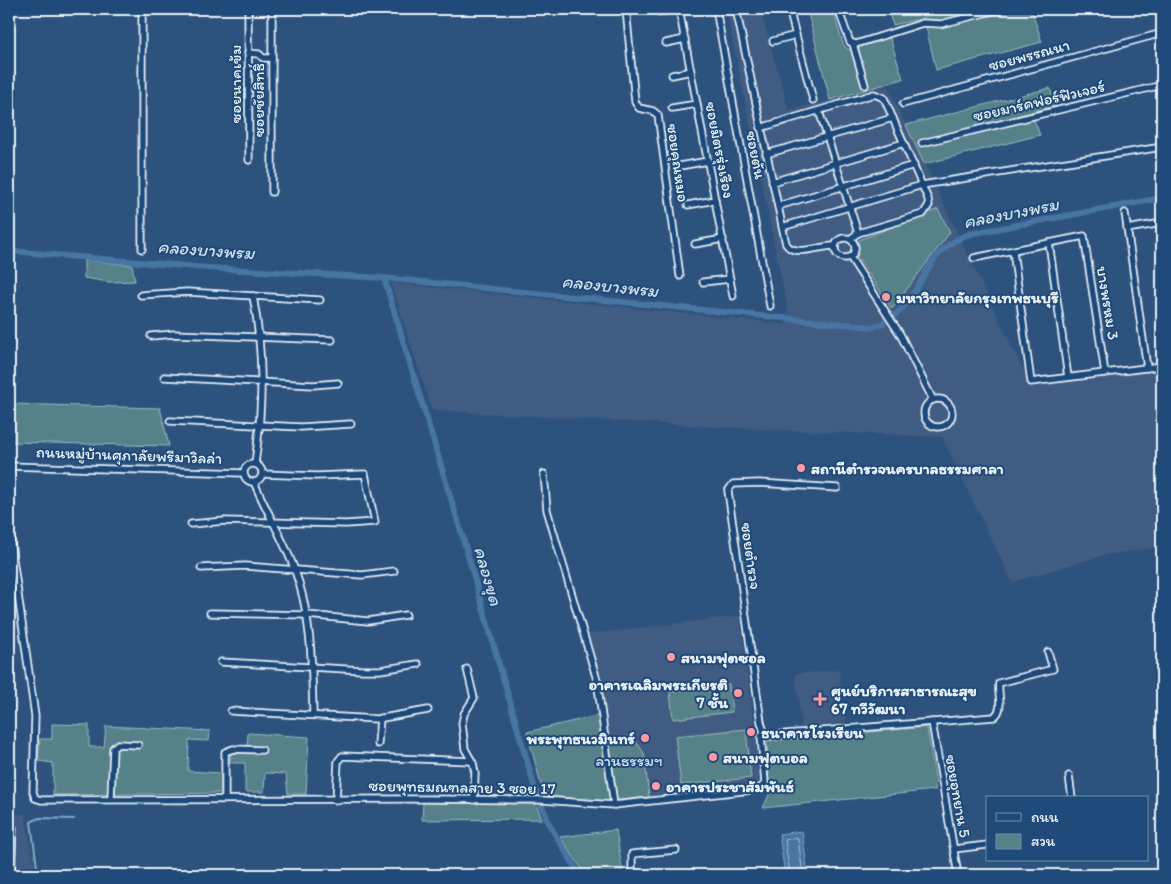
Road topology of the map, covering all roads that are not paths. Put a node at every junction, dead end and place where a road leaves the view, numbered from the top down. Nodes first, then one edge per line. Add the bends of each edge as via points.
1 (142, 9) edge
2 (248, 9) edge
3 (272, 9) edge
4 (626, 9) edge
5 (679, 9) edge
6 (716, 9) edge
7 (736, 9) edge
8 (790, 9) edge
9 (838, 9) edge
10 (1001, 9) edge
11 (659, 12) dead end
12 (1162, 33) edge
13 (796, 35) junction
14 (685, 39) junction
15 (773, 41) dead end
16 (666, 43) dead end
17 (853, 44) junction
18 (248, 53) junction
19 (272, 58) junction
20 (691, 71) junction
21 (672, 75) dead end
22 (865, 85) dead end
23 (1162, 85) edge
24 (813, 100) dead end
25 (698, 104) junction
26 (903, 104) dead end
27 (672, 108) dead end
28 (819, 110) junction
29 (893, 118) junction
30 (760, 128) junction
31 (827, 136) junction
32 (904, 143) junction
33 (922, 143) dead end
34 (1162, 147) edge
35 (766, 154) junction
36 (249, 160) dead end
37 (708, 161) junction
38 (836, 163) junction
39 (914, 165) junction
40 (680, 166) dead end
41 (772, 182) junction
42 (843, 186) junction
43 (922, 186) junction
44 (272, 192) dead end
45 (716, 200) junction
46 (688, 205) dead end
47 (778, 206) junction
48 (849, 207) junction
49 (1125, 213) dead end
50 (1162, 223) edge
51 (782, 227) junction
52 (1127, 229) junction
53 (858, 233) junction
54 (723, 239) junction
55 (850, 239) junction
56 (1049, 243) junction
57 (695, 244) dead end
58 (835, 246) junction
59 (142, 250) dead end
60 (1013, 251) junction
61 (850, 257) junction
62 (974, 258) dead end
63 (680, 276) dead end
64 (730, 278) junction
65 (703, 282) dead end
66 (141, 295) dead end
67 (252, 296) junction
68 (733, 296) dead end
69 (320, 300) dead end
70 (770, 306) dead end
71 (151, 336) dead end
72 (260, 338) junction
73 (332, 340) dead end
74 (1162, 366) edge
75 (1147, 368) junction
76 (1105, 373) junction
77 (164, 377) dead end
78 (1068, 377) junction
79 (263, 382) junction
80 (338, 383) dead end
81 (933, 400) junction
82 (170, 421) dead end
83 (351, 424) dead end
84 (260, 426) junction
85 (255, 464) junction
86 (10, 465) edge
87 (243, 472) junction
88 (262, 474) junction
89 (544, 474) dead end
90 (254, 482) junction
91 (837, 488) dead end
92 (274, 521) junction
93 (191, 524) dead end
94 (9, 530) edge
95 (201, 568) dead end
96 (294, 570) junction
97 (394, 571) dead end
98 (210, 613) dead end
99 (306, 615) junction
100 (406, 615) dead end
101 (1048, 652) dead end
102 (221, 662) dead end
103 (418, 664) dead end
104 (312, 666) junction
105 (467, 668) dead end
106 (428, 710) dead end
107 (231, 711) dead end
108 (313, 715) junction
109 (380, 718) junction
110 (932, 722) junction
111 (765, 736) junction
112 (378, 744) dead end
113 (138, 745) dead end
114 (262, 750) dead end
115 (471, 761) junction
116 (1069, 776) dead end
117 (1072, 796) edge
118 (111, 798) junction
119 (225, 799) junction
120 (336, 800) junction
121 (474, 800) junction
122 (614, 805) junction
123 (10, 821) edge
124 (986, 844) edge
125 (954, 849) junction
126 (676, 850) dead end
127 (11, 875) edge
128 (632, 875) edge
129 (958, 875) edge

1 - 59 street
2 - 18 street, ซอยนาคเข้ม
3 - 19 street, ซอยชัยสิทธิ์
4 - 63 street, ซอยคุณหมอ via 635,102 640,108 658,115
5 - 11 street
5 - 14 street, ซอยมิตรรุ่งเรือง
6 - 70 street, ซอยตัน
7 - 30 street
8 - 13 street
9 - 17 street
10 - 17 street via 941,24 923,23
12 - 26 street, ซอยพรรณนา
13 - 15 street
13 - 24 street
14 - 16 street
14 - 20 street, ซอยมิตรรุ่งเรือง
17 - 22 street
18 - 19 street
18 - 36 street, ซอยนาคเข้ม
19 - 44 street, ซอยชัยสิทธิ์
20 - 21 street
20 - 25 street, ซอยมิตรรุ่งเรือง
23 - 33 street, ซอยมาร์คฟอร์ฟิวเจอร์
25 - 27 street
25 - 37 street, ซอยมิตรรุ่งเรือง
28 - 29 street via 876,94 884,98
28 - 30 street
28 - 31 street
29 - 31 street
29 - 32 street
30 - 35 street
31 - 35 street
31 - 38 street
32 - 38 street
32 - 39 street
34 - 43 street
35 - 41 street
37 - 40 street
37 - 45 street, ซอยมิตรรุ่งเรือง
38 - 41 street
38 - 42 street
39 - 42 street
39 - 43 street
41 - 47 street
42 - 47 street
42 - 48 street
43 - 48 street
43 - 53 street via 929,201 925,212
45 - 46 street
45 - 54 street, ซอยมิตรรุ่งเรือง
47 - 51 street
48 - 51 street
48 - 53 street
49 - 52 street
50 - 52 street
51 - 58 street via 786,244 792,250
52 - 75 street
53 - 55 street
54 - 57 street
54 - 64 street, ซอยมิตรรุ่งเรือง
55 - 58 street via 840,239
55 - 61 street via 856,247
56 - 60 street
56 - 76 street, บางพรหม 3 via 1084,236
56 - 78 street
58 - 61 street via 839,256
60 - 62 street
60 - 78 street via 1029,379 1034,382
61 - 81 street via 900,334
64 - 65 street
64 - 68 street, ซอยมิตรรุ่งเรือง
66 - 67 street via 187,292
67 - 69 street
67 - 72 street
71 - 72 street
72 - 73 street
72 - 79 street
74 - 75 street
75 - 76 street
76 - 78 street
77 - 79 street
79 - 80 street
79 - 84 street
81 - 81 street via 942,400 951,408 950,421 942,427 933,427 924,418 924,408
82 - 84 street
83 - 84 street
84 - 85 street
85 - 87 street via 247,465
85 - 88 street via 261,468
86 - 87 street, ถนนหมู่บ้านศุภาลัยพรีมาวิลล่า
87 - 90 street via 246,480
88 - 90 street
88 - 92 street via 365,474 375,518 374,523 346,524
89 - 122 street via 547,510 597,680
90 - 92 street
91 - 111 street, ซอยตำรวจ via 760,483 733,484 728,491
92 - 93 street
92 - 96 street
94 - 118 street, ซอยพุทธมณฑลสาย 3 ซอย 17 via 35,716 34,796 41,800
95 - 96 street via 245,566
96 - 97 street via 362,575
96 - 99 street
98 - 99 street
99 - 100 street via 368,620
99 - 104 street
101 - 110 street via 1053,669 999,683 1000,706 994,716
102 - 104 street
103 - 104 street via 380,670
104 - 108 street
105 - 115 street via 474,698 462,723 465,749
106 - 109 street
107 - 108 street
108 - 109 street
109 - 112 street
110 - 111 street
110 - 125 street, ซอยอุทยาน 5
111 - 122 street, ซอยพุทธมณฑลสาย 3 ซอย 17 via 761,736 765,778 761,788
113 - 118 street via 118,744 112,751
114 - 119 street via 233,749 226,752
115 - 120 street via 342,756 338,761
115 - 121 street via 475,773
116 - 117 street
118 - 119 street, ซอยพุทธมณฑลสาย 3 ซอย 17
119 - 120 street, ซอยพุทธมณฑลสาย 3 ซอย 17
120 - 121 street, ซอยพุทธมณฑลสาย 3 ซอย 17
121 - 122 street, ซอยพุทธมณฑลสาย 3 ซอย 17
123 - 127 street
124 - 125 street
125 - 129 street, ซอยอุทยาน 5
126 - 128 street via 632,854

